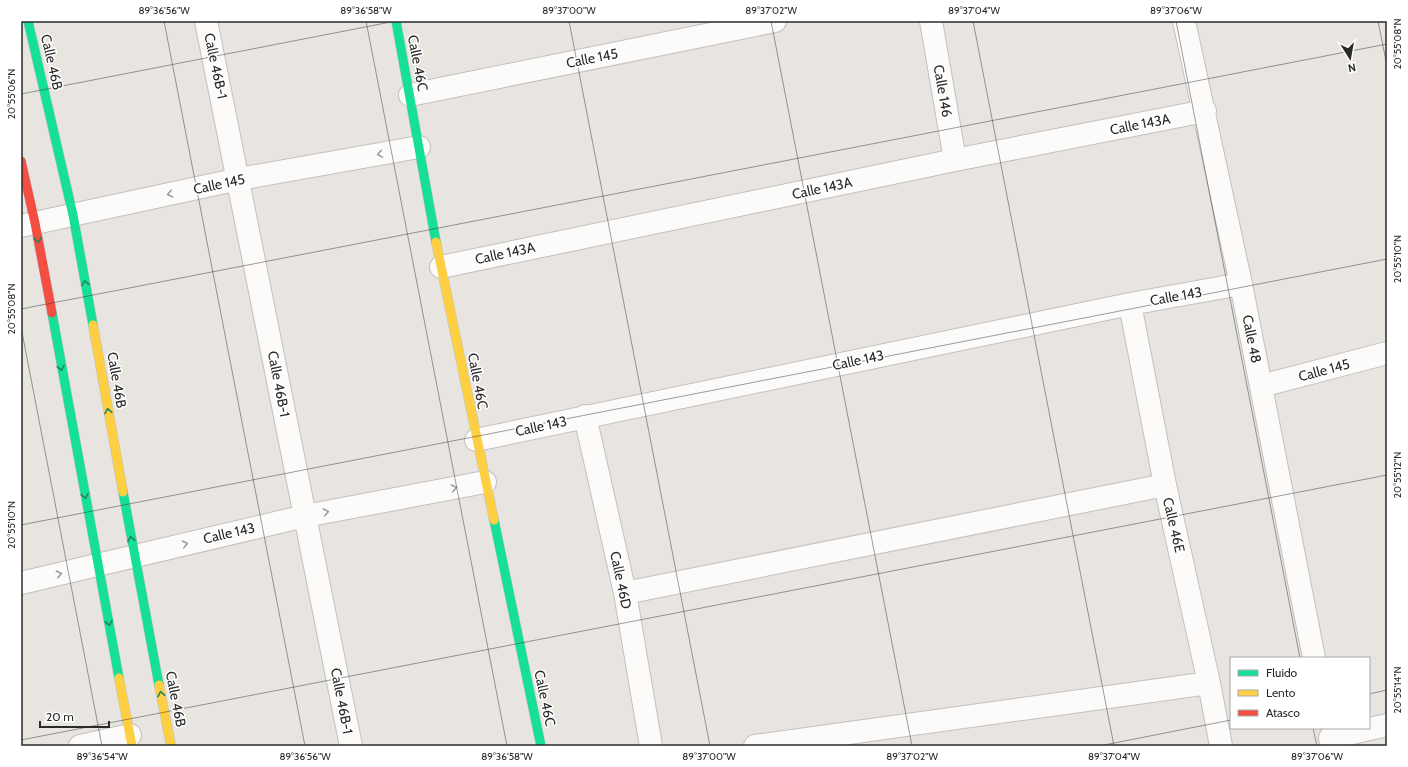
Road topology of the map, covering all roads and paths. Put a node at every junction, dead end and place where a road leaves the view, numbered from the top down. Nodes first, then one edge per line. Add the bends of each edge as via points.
1 (28, 21) edge
2 (206, 21) edge
3 (396, 21) edge
4 (774, 21) edge
5 (931, 21) edge
6 (1184, 21) edge
7 (410, 95) junction
8 (1204, 111) junction
9 (419, 147) junction
10 (955, 160) junction
11 (21, 161) edge
12 (239, 179) junction
13 (73, 215) junction
14 (28, 225) edge
15 (441, 267) junction
16 (1241, 284) junction
17 (1130, 304) junction
18 (1387, 353) edge
19 (1261, 386) junction
20 (585, 416) junction
21 (476, 440) junction
22 (485, 482) junction
23 (1165, 485) junction
24 (305, 516) junction
25 (134, 556) junction
26 (98, 566) junction
27 (21, 583) edge
28 (625, 593) junction
29 (1314, 657) edge
30 (1209, 683) junction
31 (1387, 725) edge
32 (1368, 729) edge
33 (1370, 729) edge
34 (1330, 737) edge
35 (131, 740) edge
36 (80, 746) edge
37 (172, 746) edge
38 (351, 746) edge
39 (541, 746) edge
40 (651, 746) edge
41 (755, 746) edge
42 (1221, 746) edge

1 - 13 street, Calle 46B
2 - 12 street, Calle 46B-1
3 - 7 street, Calle 46C
4 - 7 street, Calle 145
5 - 10 street, Calle 146
6 - 8 street, Calle 48
7 - 9 street, Calle 46C
8 - 10 street, Calle 143A
8 - 16 street, Calle 48
9 -> 12 street, Calle 145
9 - 15 street, Calle 46C
10 - 15 street, Calle 143A
11 - 14 street
12 -> 13 street, Calle 145
12 - 24 street, Calle 46B-1
13 - 14 street, Calle 145
25 -> 13 street, Calle 46B
14 -> 26 street
15 - 21 street, Calle 46C
16 - 17 street, Calle 143
16 - 19 street, Calle 48
17 - 20 street, Calle 143
17 - 23 street, Calle 46E
18 - 19 street, Calle 145
19 - 29 street, Calle 48
20 - 21 street, Calle 143
20 - 28 street, Calle 46D
21 - 22 street, Calle 46C
24 -> 22 street, Calle 143
22 - 39 street, Calle 46C
23 - 28 street
23 - 30 street, Calle 46E
25 -> 24 street, Calle 143
24 - 38 street, Calle 46B-1
25 - 26 street, Calle 143
37 -> 25 street, Calle 46B
27 -> 26 street, Calle 143
26 -> 35 street
28 - 40 street, Calle 46D
30 - 41 street
30 - 42 street, Calle 46E
31 - 33 street
32 - 34 street
35 - 36 street

